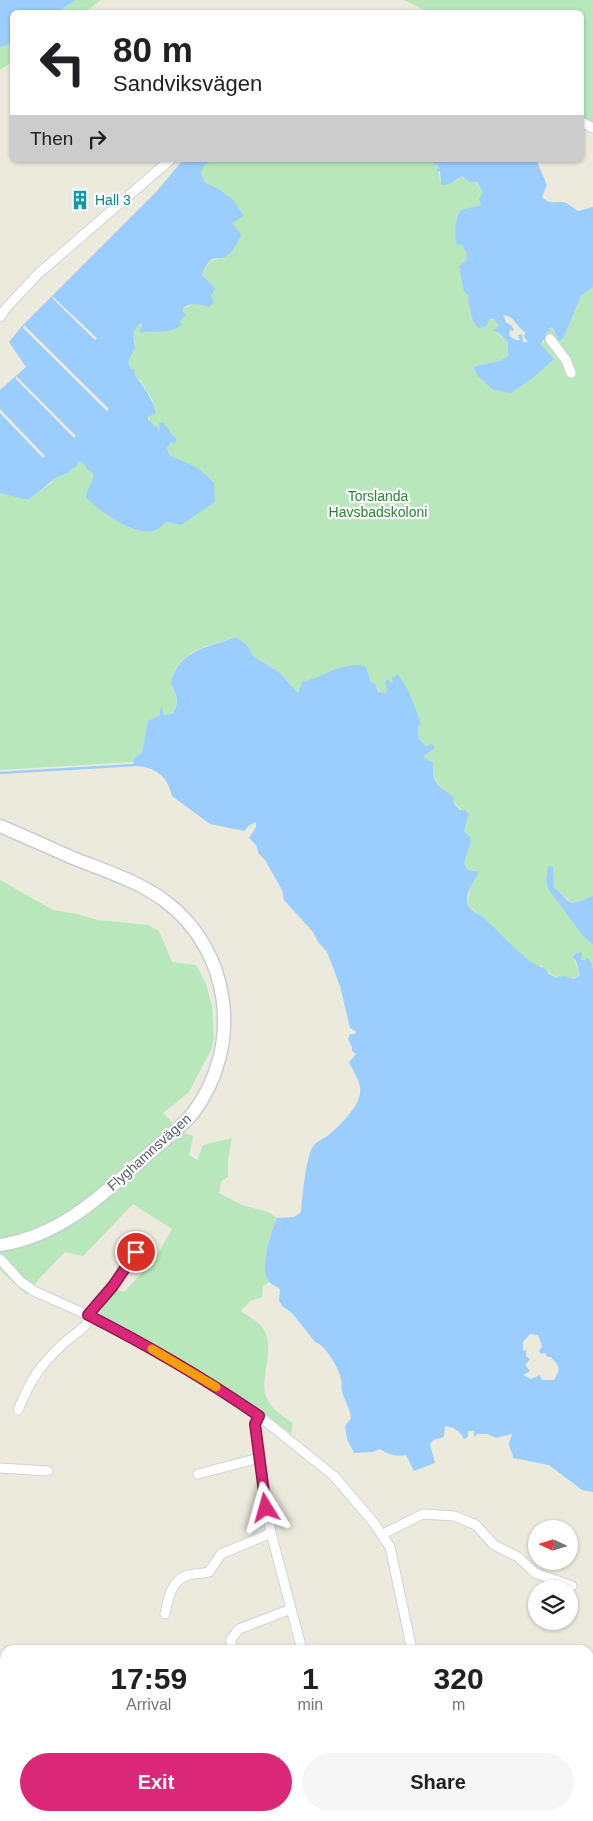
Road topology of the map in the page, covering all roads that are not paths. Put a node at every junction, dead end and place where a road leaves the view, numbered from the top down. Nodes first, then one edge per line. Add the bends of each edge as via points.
1 (168, 162) edge
2 (0, 317) edge
3 (550, 339) dead end
4 (571, 373) dead end
5 (0, 826) edge
6 (144, 1244) dead end
7 (0, 1245) edge
8 (0, 1259) edge
9 (90, 1316) junction
10 (18, 1410) dead end
11 (259, 1416) junction
12 (259, 1458) junction
13 (0, 1468) edge
14 (48, 1471) dead end
15 (198, 1474) dead end
16 (271, 1533) junction
17 (383, 1534) junction
18 (555, 1580) edge
19 (291, 1609) junction
20 (165, 1614) dead end
21 (230, 1645) edge
22 (301, 1645) edge
23 (411, 1645) edge

1 - 2 street via 38,274
3 - 4 street
5 - 7 street, Flyghamnsvägen via 143,888 170,906 199,936 213,962 223,995 225,1019 224,1039 215,1072 205,1095 187,1119 80,1212 42,1232
6 - 9 street
8 - 9 street via 34,1291
9 - 10 street via 36,1373
9 - 11 street via 175,1362
11 - 12 street via 255,1424
11 - 17 street via 334,1476
12 - 15 street
12 - 16 street
13 - 14 street
16 - 19 street
16 - 20 street via 221,1554 209,1572 179,1579
17 - 18 street via 423,1514 454,1516 476,1525 494,1545 518,1557 535,1573
17 - 23 street via 393,1556
19 - 21 street via 239,1629
19 - 22 street

